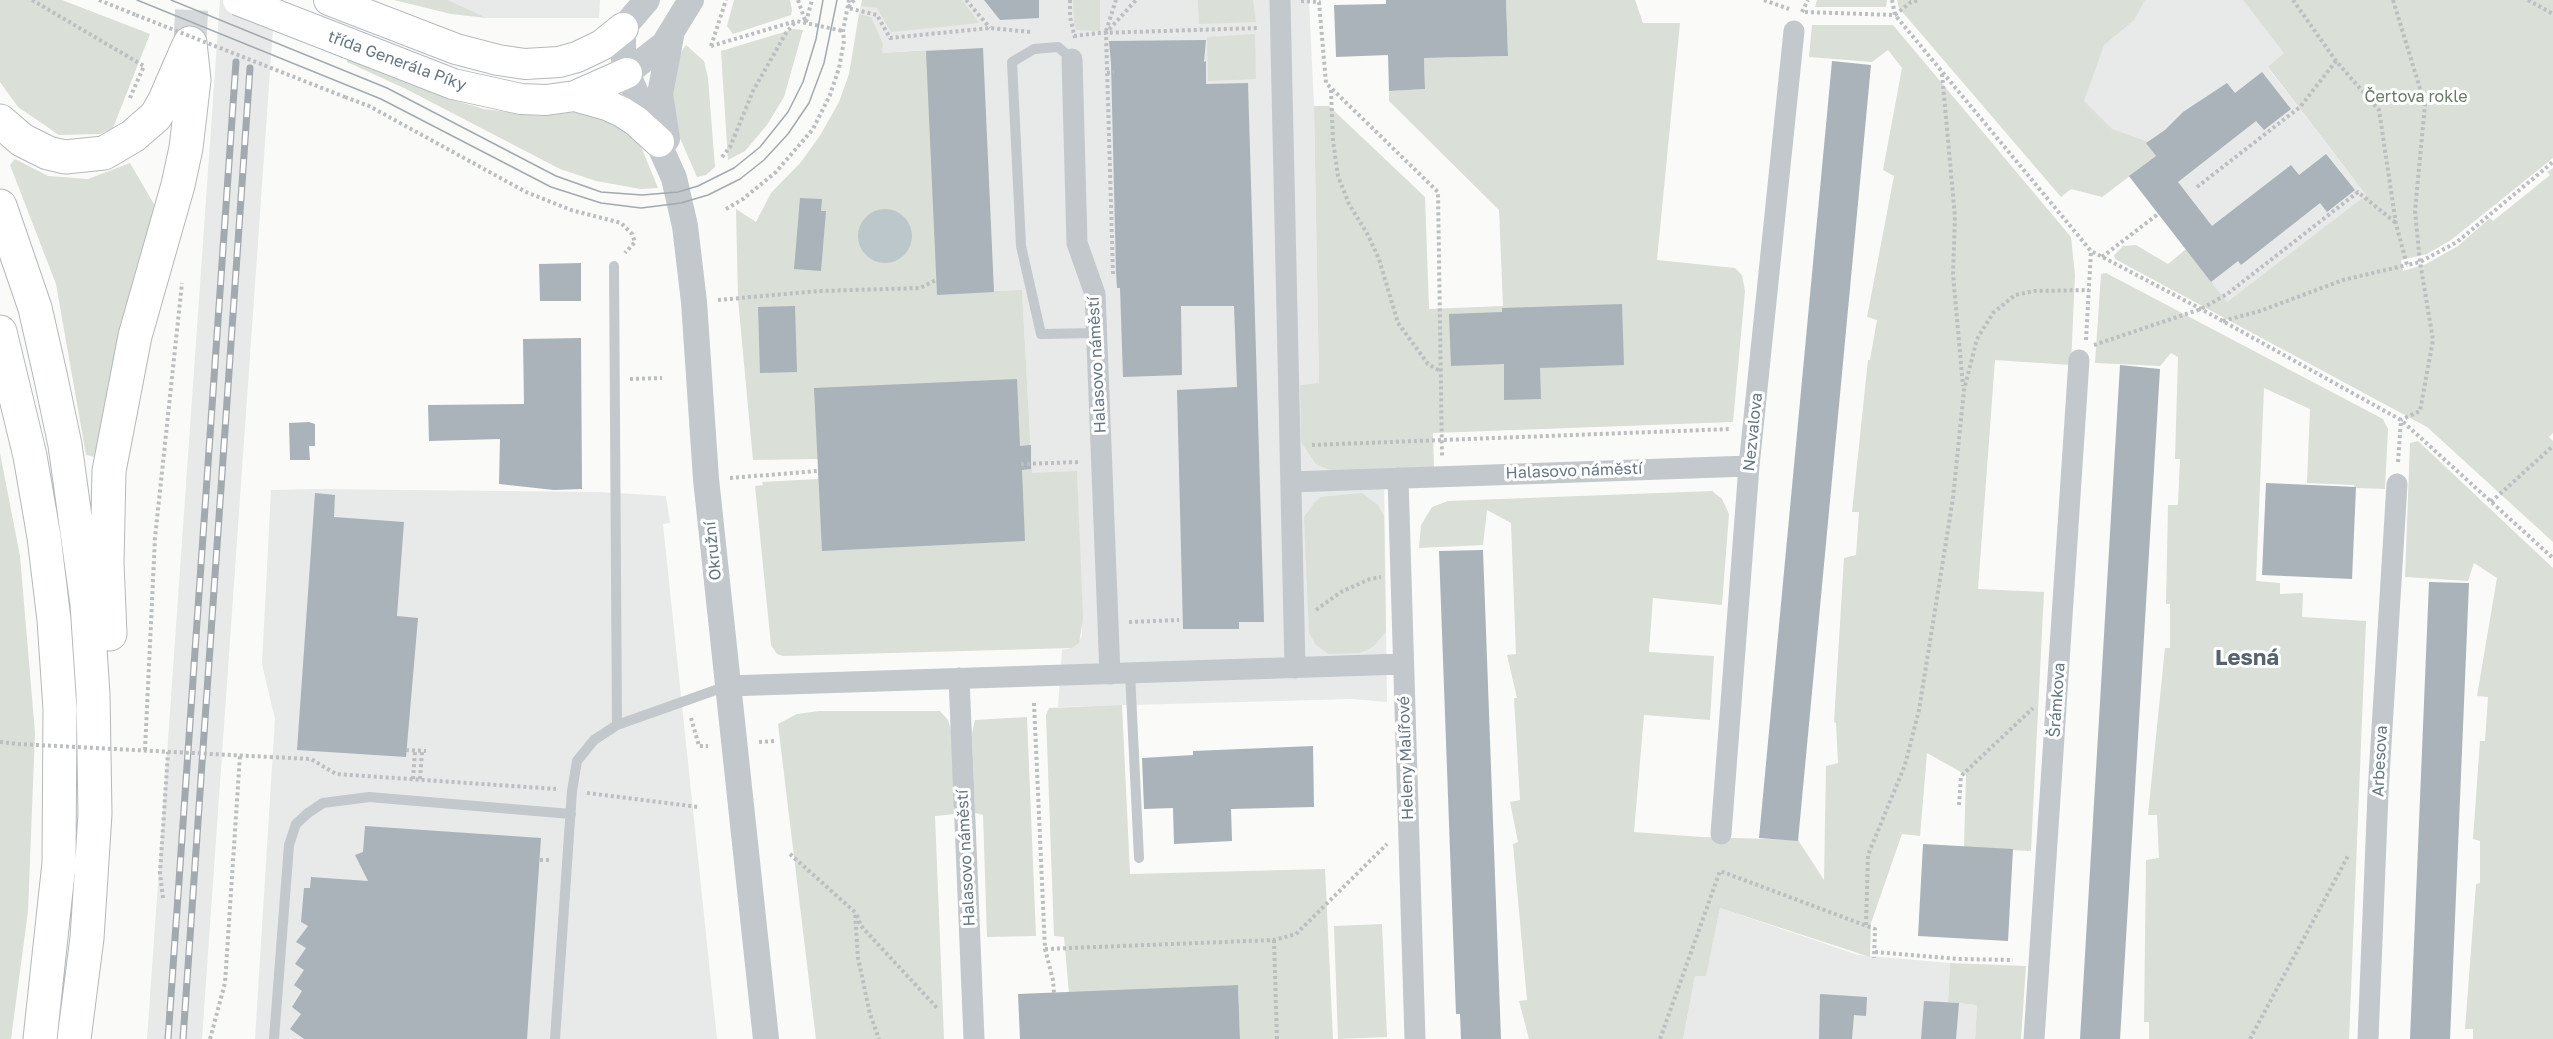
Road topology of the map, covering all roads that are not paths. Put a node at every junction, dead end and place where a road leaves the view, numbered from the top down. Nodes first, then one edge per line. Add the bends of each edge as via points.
1 (238, 0) edge
2 (647, 0) edge
3 (691, 0) edge
4 (1280, 0) edge
5 (339, 4) edge
6 (1798, 22) road end
7 (623, 28) junction
8 (671, 36) junction
9 (577, 57) junction
10 (1072, 59) joint
11 (627, 73) junction
12 (575, 96) junction
13 (0, 121) edge
14 (659, 142) junction
15 (674, 178) junction
16 (0, 206) edge
17 (614, 266) dead end
18 (0, 332) edge
19 (1096, 333) junction
20 (2079, 360) dead end
21 (1749, 466) junction
22 (1398, 478) junction
23 (1291, 482) junction
24 (2397, 484) road end
25 (1403, 664) junction
26 (1295, 668) junction
27 (1120, 673) junction
28 (959, 678) junction
29 (727, 686) junction
30 (616, 725) junction
31 (95, 814) junction
32 (571, 814) junction
33 (1721, 834) dead end
34 (1139, 858) dead end
35 (40, 1039) edge
36 (74, 1039) edge
37 (274, 1039) edge
38 (555, 1039) edge
39 (766, 1039) edge
40 (974, 1039) edge
41 (1415, 1039) edge
42 (2034, 1039) edge
43 (2368, 1039) edge

1 - 12 main road, třída Generála Píky, bridge via 464,87 521,99
2 - 7 street
3 - 8 street
4 - 23 street
5 - 9 main road, třída Generála Píky via 456,49 498,60 542,64
6 - 21 street, Nezvalova
7 - 9 main road, třída Generála Píky via 602,45
7 - 11 street, Okružní
8 - 11 street
8 - 15 street via 660,94
9 - 11 main road
10 - 19 street, Halasovo náměstí via 1077,243 1095,294
10 - 19 lane via 1058,47 1034,49 1012,62 1021,246 1041,334
11 - 12 main road, třída Generála Píky
11 - 14 street, Okružní
12 - 14 main road via 622,112
13 - 31 highway via 22,140 48,153 65,157 104,153 134,136 156,116 190,43 194,80 186,148 135,336 109,471 108,728
14 - 15 street, Okružní
15 - 29 street, Okružní via 693,292 706,479
16 - 31 highway via 35,308 67,456 87,604 94,705
17 - 30 lane
18 - 35 highway via 30,456 44,537 60,709 59,863
19 - 27 street, Halasovo náměstí
20 - 42 street, Šrámkova
21 - 22 street, Halasovo náměstí
21 - 33 street, Nezvalova
22 - 23 street, Halasovo náměstí
22 - 25 street, Heleny Malířové
23 - 26 street
24 - 43 street, Arbesova
25 - 26 street
25 - 41 street, Heleny Malířové
26 - 27 street
27 - 28 street
27 - 34 lane
28 - 29 street
28 - 40 street, Halasovo náměstí
29 - 30 lane
29 - 39 street, Okružní
30 - 32 lane via 594,740 577,761
31 - 36 highway via 87,938
32 - 37 lane via 369,797 323,803 308,813 296,824 289,845
32 - 38 lane

